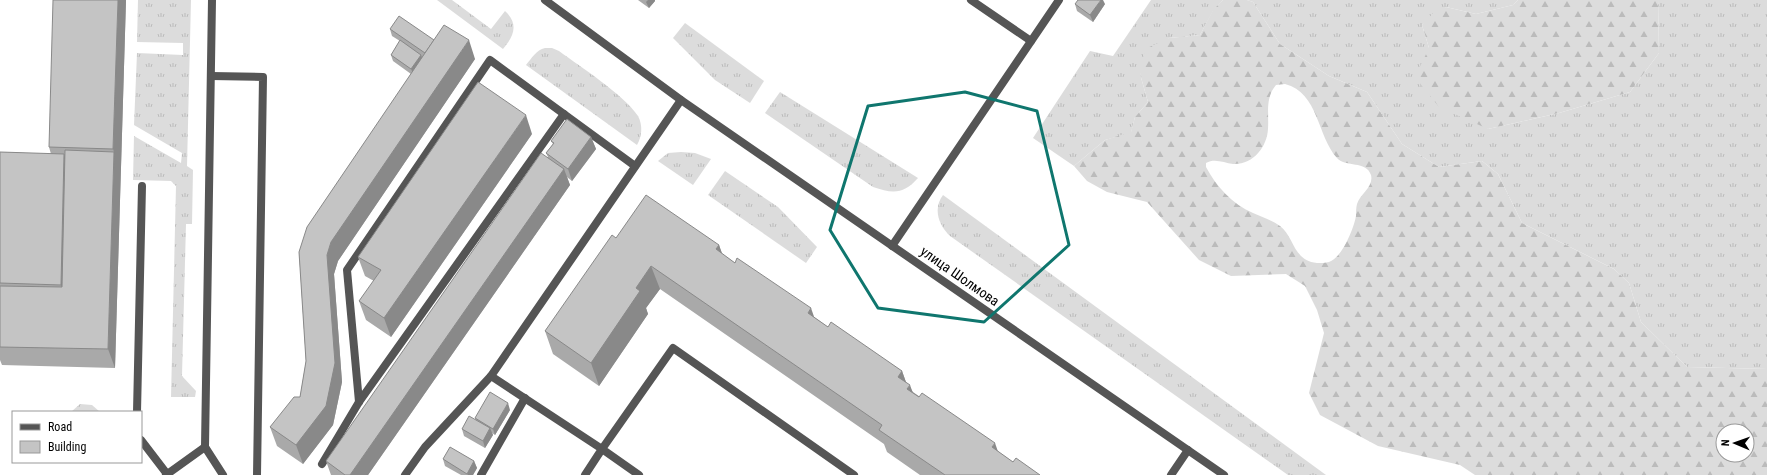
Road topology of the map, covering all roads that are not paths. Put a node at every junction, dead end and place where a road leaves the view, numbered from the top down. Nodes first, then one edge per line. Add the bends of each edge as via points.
1 (212, 0) edge
2 (546, 0) edge
3 (971, 0) edge
4 (1059, 0) edge
5 (1031, 41) junction
6 (211, 76) junction
7 (680, 100) junction
8 (564, 114) junction
9 (635, 166) junction
10 (142, 186) dead end
11 (892, 246) junction
12 (491, 376) junction
13 (525, 398) junction
14 (359, 402) junction
15 (136, 411) edge
16 (142, 441) edge
17 (205, 447) junction
18 (602, 449) junction
19 (1188, 450) junction
20 (322, 464) dead end
21 (166, 475) edge
22 (223, 475) edge
23 (256, 475) edge
24 (405, 475) edge
25 (482, 475) edge
26 (585, 475) edge
27 (639, 475) edge
28 (854, 475) edge
29 (1171, 475) edge
30 (1224, 475) edge

1 - 6 street
2 - 7 street, улица Шолмова
3 - 5 street
4 - 5 street
5 - 11 street
6 - 17 street
6 - 23 street via 263,77
7 - 9 street
7 - 11 street, улица Шолмова
8 - 9 street
8 - 14 street
8 - 14 street via 490,60 347,270
9 - 12 street
10 - 15 street
11 - 19 street, улица Шолмова
12 - 13 street
12 - 24 street via 425,447
13 - 18 street
13 - 25 street
14 - 20 street
16 - 21 street
17 - 21 street
17 - 22 street
18 - 26 street
18 - 27 street
18 - 28 street via 673,348
19 - 29 street
19 - 30 street, улица Шолмова

